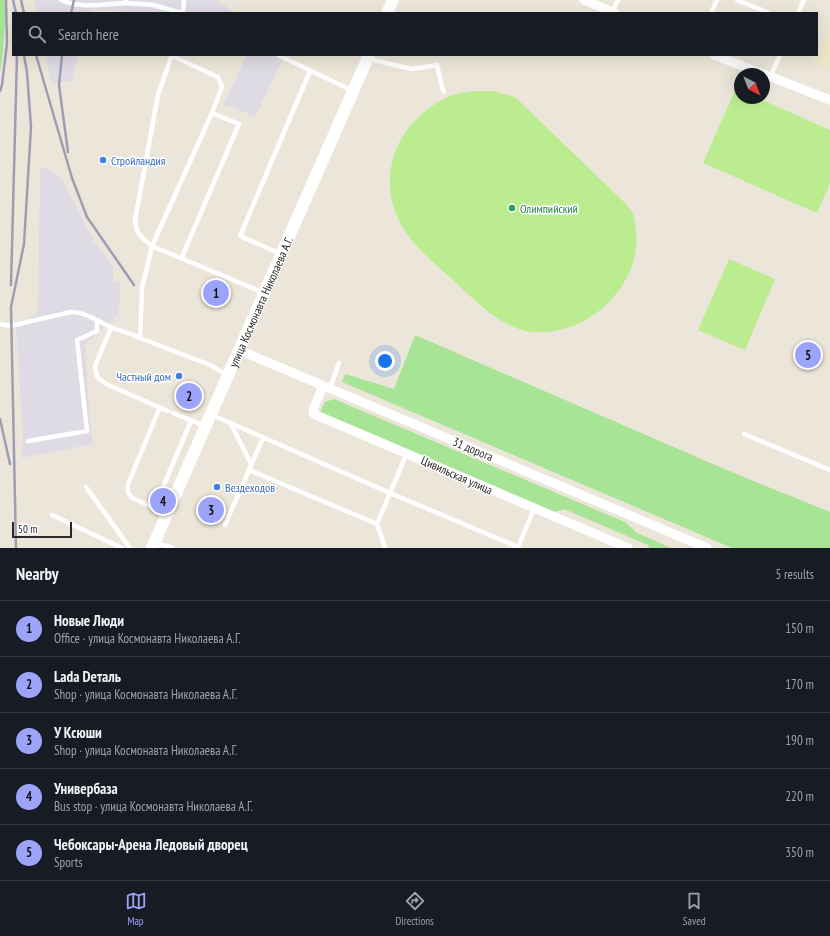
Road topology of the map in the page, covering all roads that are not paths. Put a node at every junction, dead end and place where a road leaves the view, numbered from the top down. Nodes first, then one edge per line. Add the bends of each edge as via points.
1 (61, 0) edge
2 (184, 0) edge
3 (393, 0) edge
4 (584, 0) edge
5 (618, 0) edge
6 (717, 0) edge
7 (737, 0) edge
8 (804, 0) edge
9 (126, 1) edge
10 (178, 12) edge
11 (182, 12) edge
12 (387, 12) edge
13 (614, 12) edge
14 (711, 12) edge
15 (766, 12) edge
16 (798, 12) edge
17 (172, 56) edge
18 (174, 56) edge
19 (280, 56) edge
20 (717, 56) edge
21 (779, 56) edge
22 (368, 57) edge
23 (748, 68) edge
24 (770, 69) edge
25 (310, 71) junction
26 (770, 77) edge
27 (353, 91) junction
28 (444, 92) dead end
29 (830, 100) edge
30 (212, 113) junction
31 (152, 246) junction
32 (281, 254) junction
33 (182, 257) junction
34 (264, 293) junction
35 (97, 320) junction
36 (0, 324) edge
37 (111, 328) junction
38 (140, 338) junction
39 (239, 350) junction
40 (339, 363) dead end
41 (228, 376) junction
42 (326, 387) junction
43 (160, 407) junction
44 (208, 420) junction
45 (191, 421) junction
46 (231, 424) junction
47 (744, 434) dead end
48 (263, 438) junction
49 (28, 441) dead end
50 (407, 453) junction
51 (251, 464) junction
52 (249, 470) junction
53 (830, 470) edge
54 (86, 487) dead end
55 (390, 493) junction
56 (154, 508) junction
57 (534, 509) junction
58 (167, 513) junction
59 (52, 515) dead end
60 (377, 524) junction
61 (225, 525) dead end
62 (153, 545) edge
63 (122, 548) edge
64 (130, 548) edge
65 (173, 548) edge
66 (385, 548) edge
67 (518, 548) edge
68 (628, 548) edge
69 (707, 548) edge

1 - 9 lane via 88,5
2 - 11 lane
3 - 12 street
4 - 13 street
5 - 13 lane
6 - 14 lane
7 - 15 lane
8 - 16 lane
9 - 10 lane
17 - 31 lane via 158,95 135,220 140,237
18 - 30 lane via 218,78 222,87
19 - 25 lane
20 - 23 street
21 - 24 lane
22 - 27 street, улица Космонавта Николаева А.Г.
22 - 28 lane via 412,68 437,65
25 - 27 lane
25 - 32 lane via 240,236
26 - 29 street
27 - 32 street, улица Космонавта Николаева А.Г.
30 - 31 lane
30 - 33 lane via 240,124
31 - 33 lane
31 - 38 lane via 142,288
32 - 34 street, улица Космонавта Николаева А.Г.
33 - 34 lane
34 - 39 street, улица Космонавта Николаева А.Г.
35 - 36 lane via 72,312 10,326
35 - 37 lane
35 - 49 lane via 97,331 77,340 87,431
37 - 38 lane
37 - 43 lane via 95,366 97,377 106,384
38 - 41 lane via 210,365
39 - 41 street, улица Космонавта Николаева А.Г.
39 - 42 street, 31 дорога
40 - 42 lane
41 - 44 street, улица Космонавта Николаева А.Г.
42 - 50 street, Цивильская улица via 313,413
42 - 69 street, 31 дорога
43 - 45 lane
43 - 56 lane via 128,484 128,492 132,498
44 - 45 lane
44 - 46 lane
44 - 58 street, улица Космонавта Николаева А.Г.
45 - 56 lane
46 - 48 lane
46 - 51 lane
47 - 53 lane
48 - 51 lane
48 - 55 lane
50 - 55 lane
50 - 57 street, Цивильская улица
51 - 52 lane
52 - 60 lane
52 - 61 lane
54 - 64 lane
55 - 60 lane
55 - 67 lane
56 - 58 lane
57 - 67 lane
57 - 68 street, Цивильская улица
58 - 62 street, улица Космонавта Николаева А.Г.
59 - 63 lane
60 - 66 lane
62 - 65 lane

